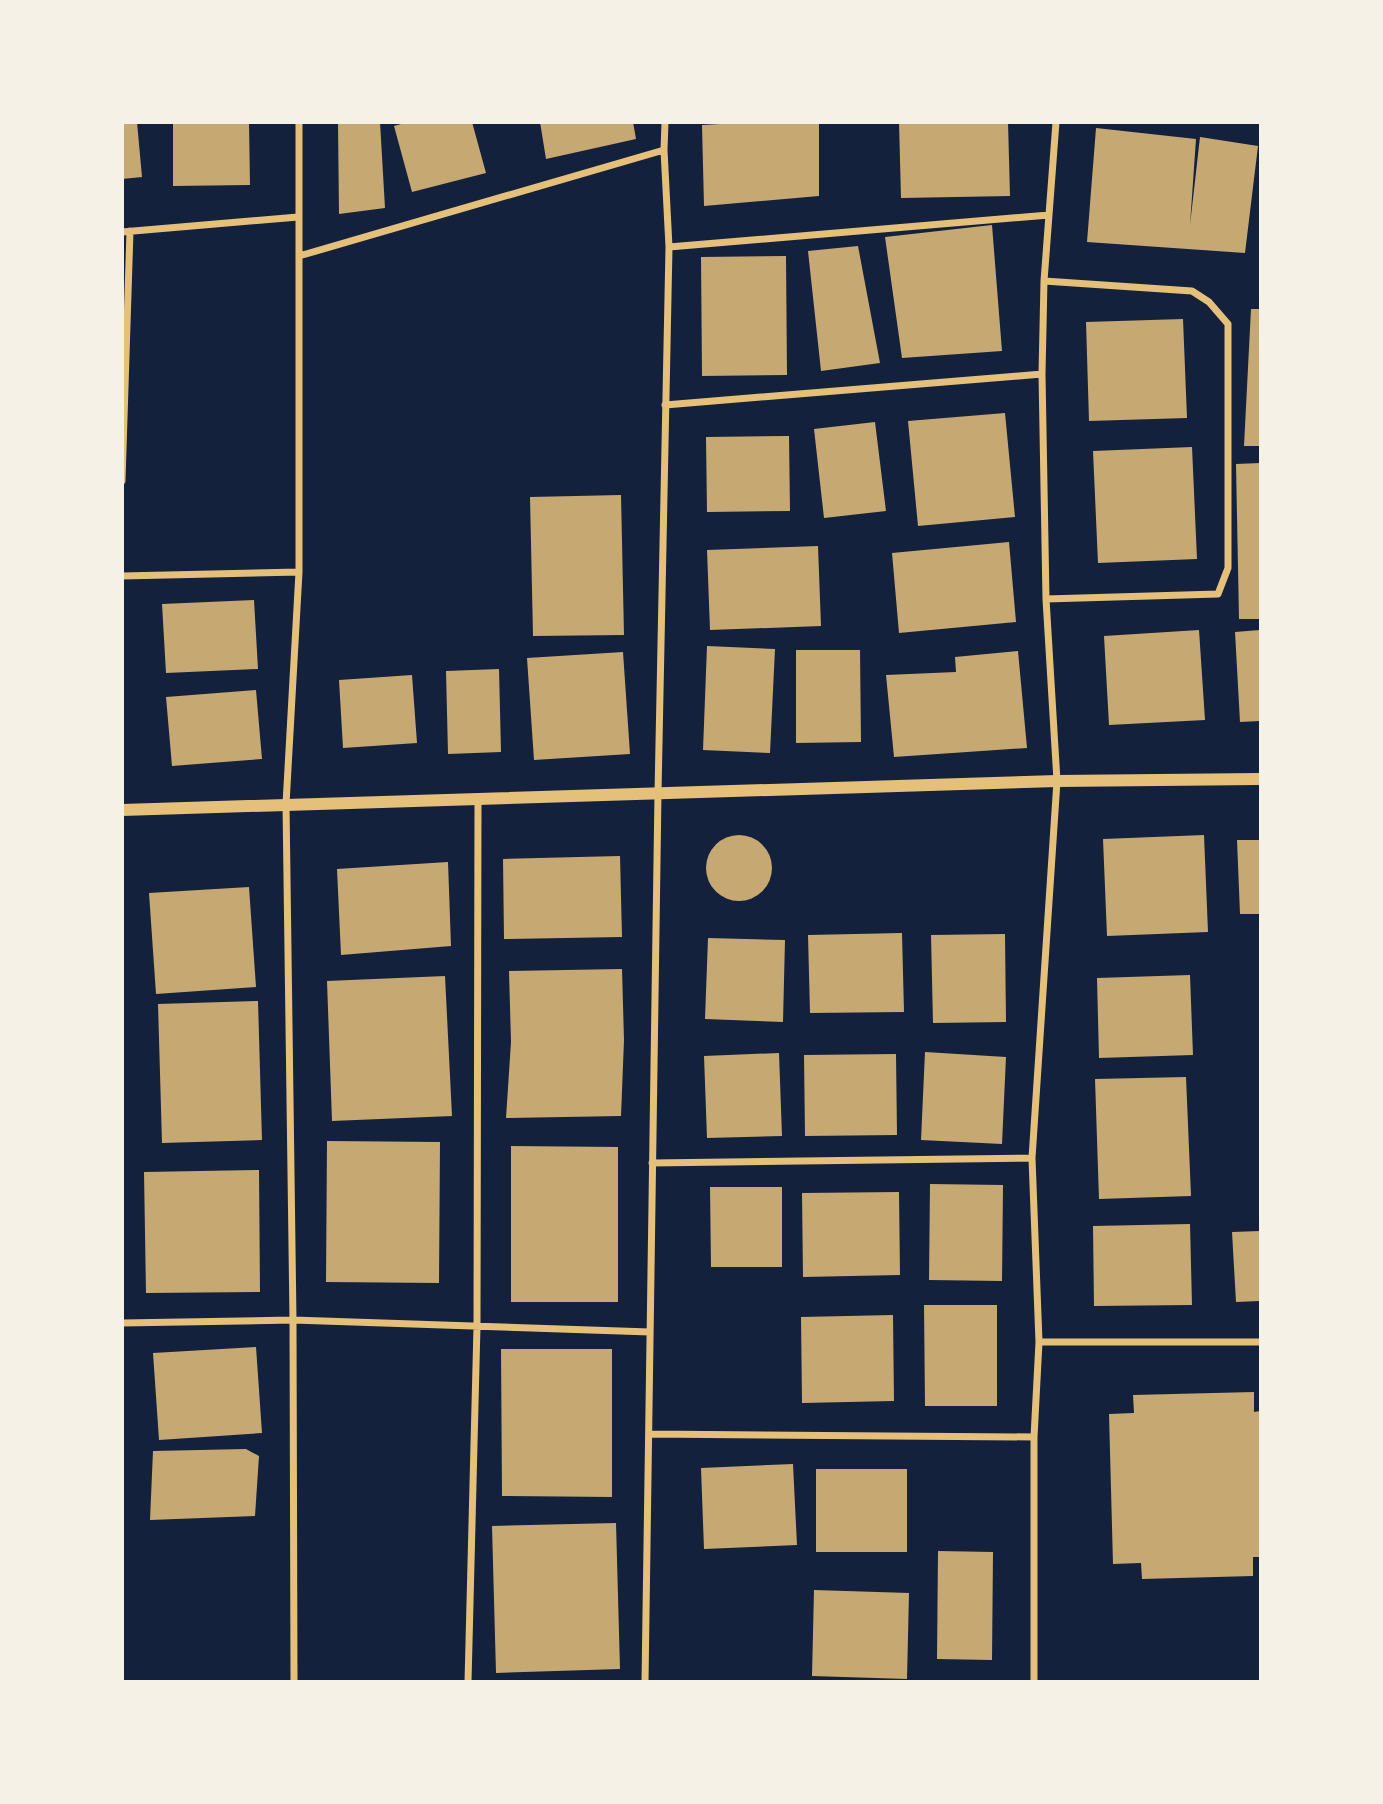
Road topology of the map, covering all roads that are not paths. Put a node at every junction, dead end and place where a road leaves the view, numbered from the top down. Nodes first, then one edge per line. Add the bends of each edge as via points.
1 (299, 122) edge
2 (665, 122) edge
3 (1056, 122) edge
4 (664, 150) junction
5 (1049, 215) junction
6 (298, 217) junction
7 (126, 232) edge
8 (669, 247) junction
9 (299, 256) junction
10 (1044, 281) junction
11 (1042, 374) junction
12 (666, 405) junction
13 (122, 481) edge
14 (299, 572) junction
15 (122, 576) edge
16 (1045, 600) junction
17 (1261, 779) edge
18 (1058, 782) junction
19 (658, 793) junction
20 (478, 799) junction
21 (286, 804) junction
22 (122, 810) edge
23 (1032, 1157) junction
24 (652, 1163) junction
25 (293, 1320) junction
26 (122, 1323) edge
27 (477, 1326) junction
28 (650, 1332) junction
29 (1039, 1342) junction
30 (1261, 1342) edge
31 (649, 1434) junction
32 (1034, 1437) junction
33 (294, 1682) edge
34 (468, 1682) edge
35 (645, 1682) edge
36 (1034, 1682) edge

1 - 6 street
2 - 4 street
3 - 5 street
4 - 8 street
4 - 9 street
5 - 8 street
5 - 10 street
6 - 7 street
6 - 9 street
7 - 13 street
8 - 12 street
9 - 14 street
10 - 11 street
10 - 16 street via 1192,290 1228,324 1228,568 1217,594
11 - 12 street
11 - 16 street
12 - 19 street
14 - 15 street
14 - 21 street
16 - 18 street
17 - 18 street
18 - 19 street
18 - 23 street
19 - 20 street
19 - 24 street
20 - 21 street
20 - 27 street
21 - 22 street
21 - 25 street
23 - 24 street
23 - 29 street
24 - 28 street
25 - 26 street
25 - 27 street
25 - 33 street
27 - 28 street
27 - 34 street
28 - 31 street
29 - 30 street
29 - 32 street
31 - 32 street
31 - 35 street
32 - 36 street

